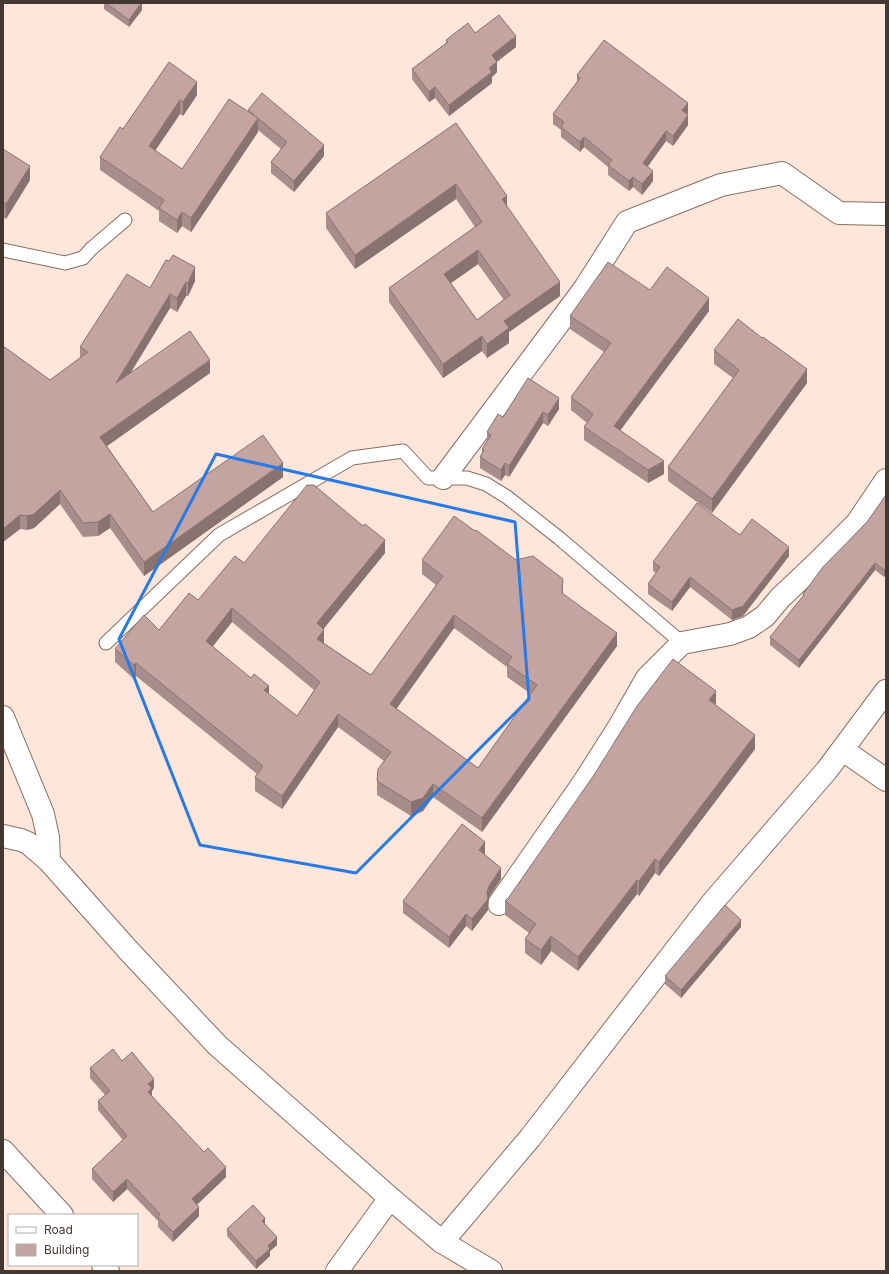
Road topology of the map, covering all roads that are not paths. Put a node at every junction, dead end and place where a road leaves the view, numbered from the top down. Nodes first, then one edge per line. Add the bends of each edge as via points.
1 (886, 214) edge
2 (125, 220) dead end
3 (3, 250) edge
4 (442, 478) junction
5 (886, 480) edge
6 (106, 643) dead end
7 (682, 643) junction
8 (886, 692) edge
9 (3, 717) edge
10 (843, 750) junction
11 (886, 780) edge
12 (3, 836) edge
13 (49, 861) junction
14 (499, 904) dead end
15 (3, 1151) edge
16 (390, 1198) junction
17 (61, 1214) edge
18 (442, 1242) junction
19 (337, 1271) edge
20 (491, 1271) edge

1 - 4 street via 839,213 782,173 721,185 627,222 586,288
2 - 3 lane via 82,258 65,262
4 - 6 lane via 428,478 402,451 352,458 219,535
4 - 7 lane via 467,478 486,484 507,497
5 - 7 street via 857,522 765,616 749,627 730,634
7 - 14 street via 646,678 584,782
8 - 10 street
9 - 13 street via 42,814 48,838
10 - 11 street
10 - 18 street via 712,903 530,1138
12 - 13 street via 28,843
13 - 16 street via 217,1045
15 - 17 street
16 - 18 street
16 - 19 street
18 - 20 street

